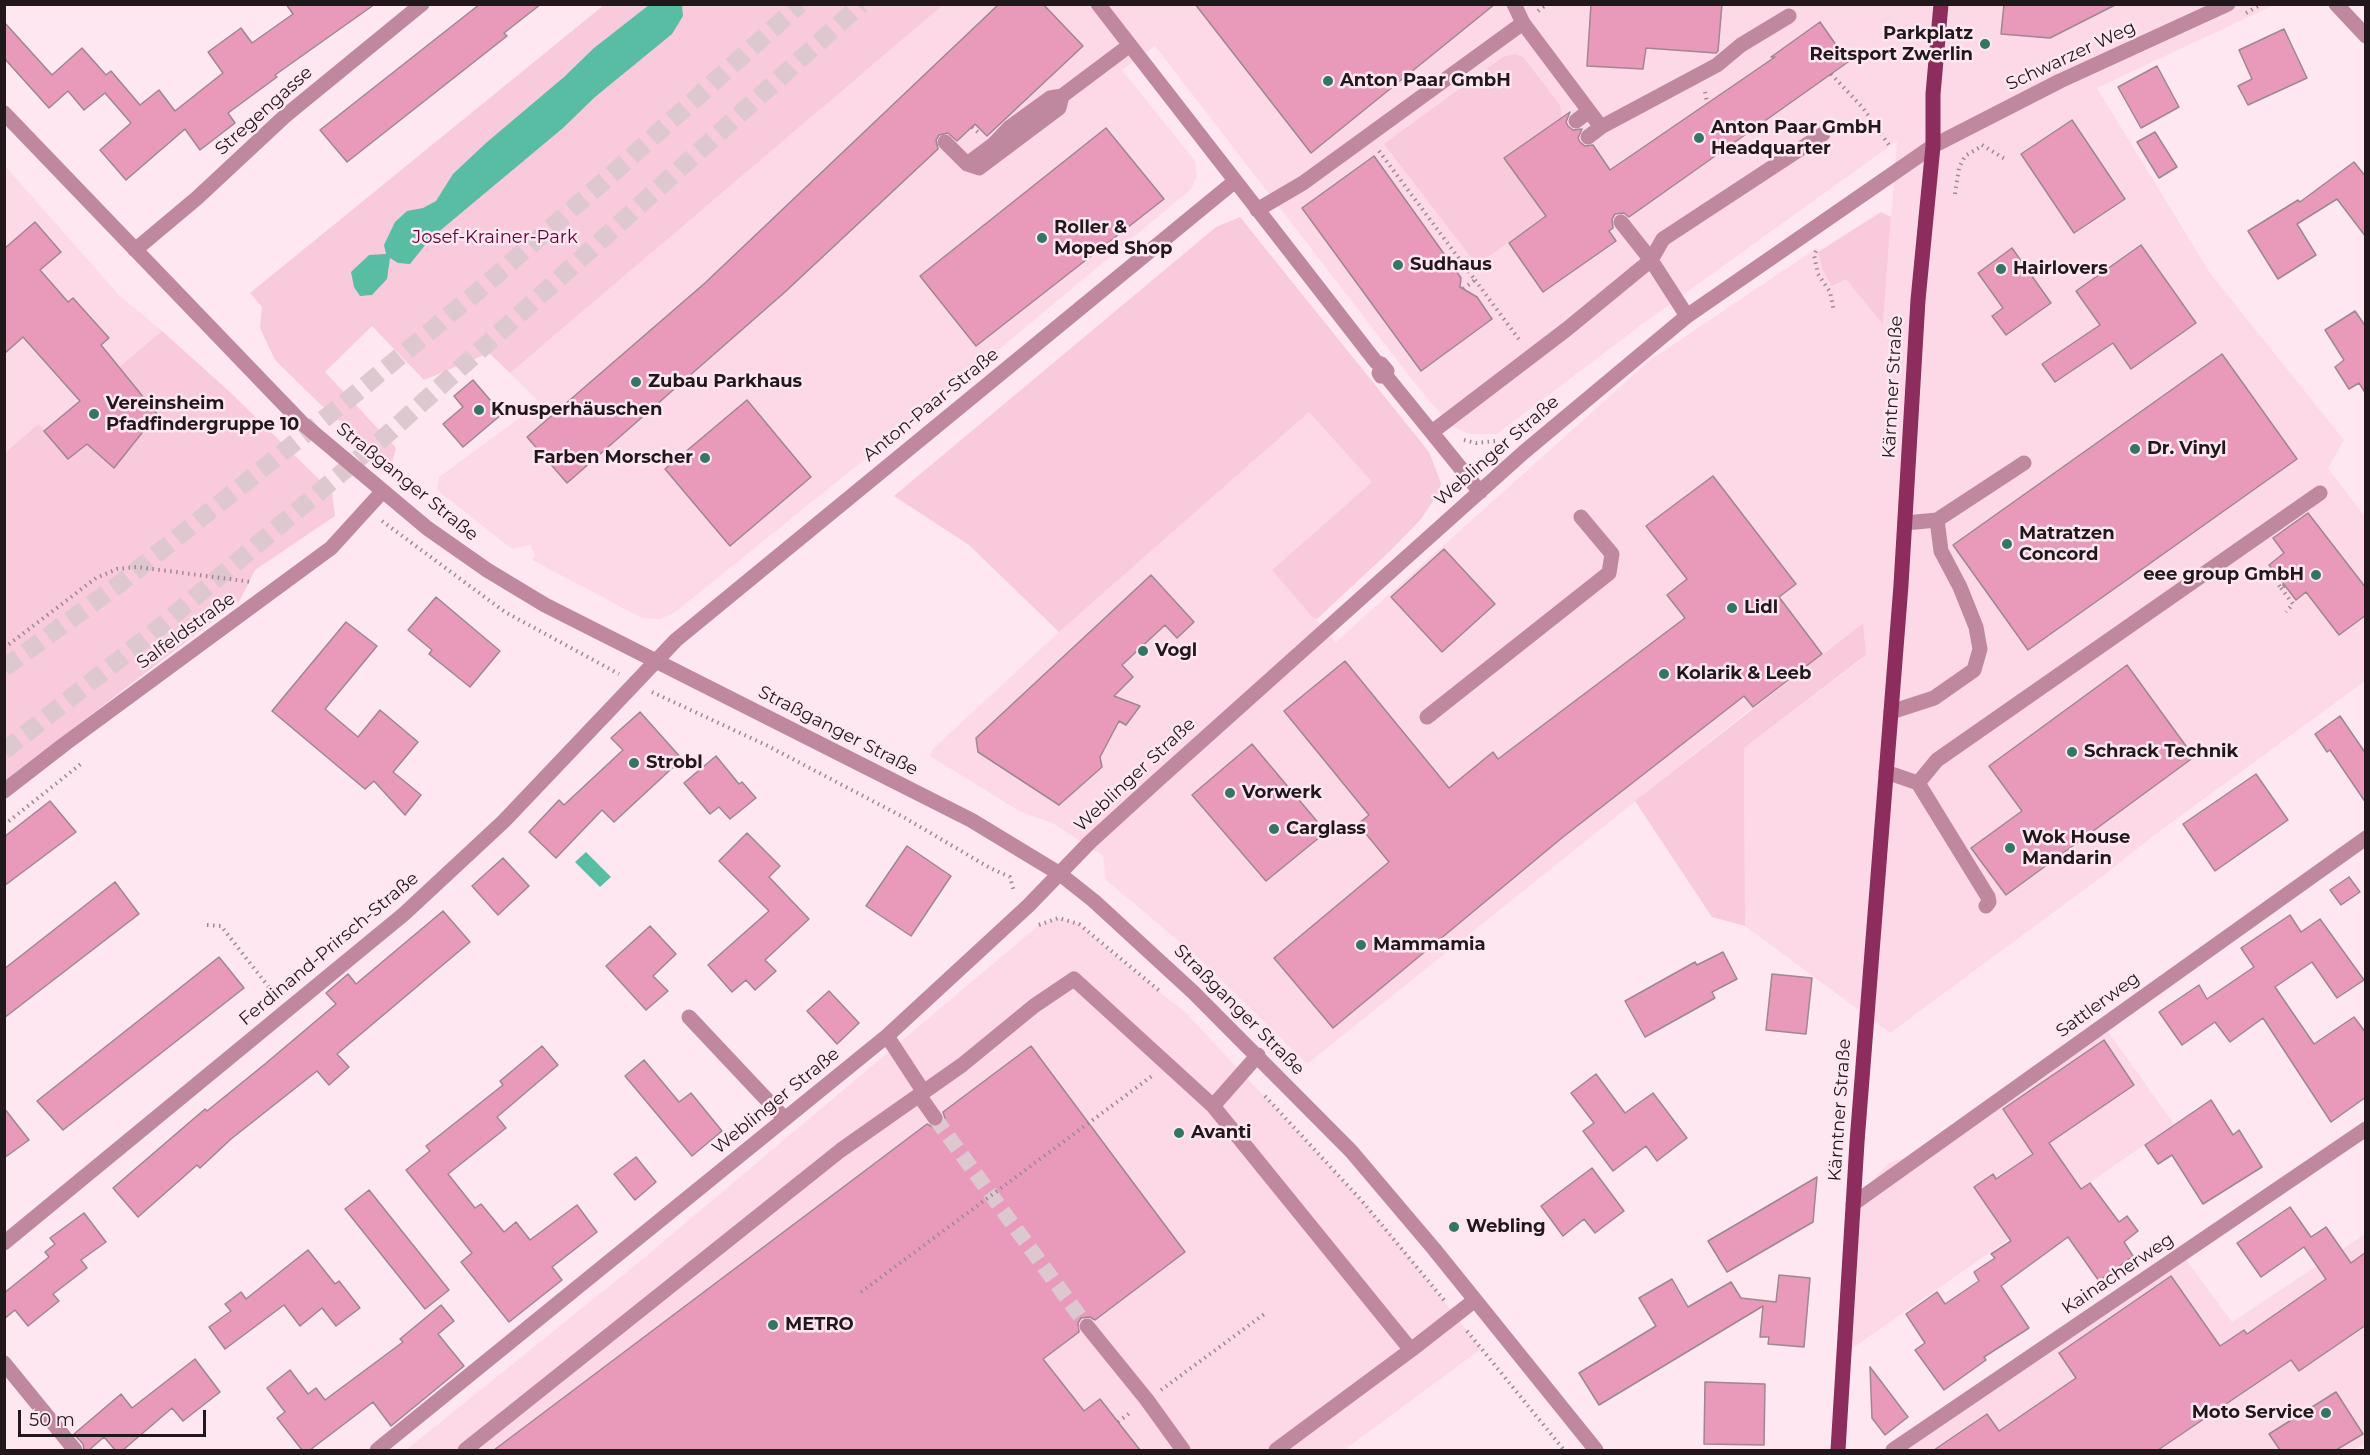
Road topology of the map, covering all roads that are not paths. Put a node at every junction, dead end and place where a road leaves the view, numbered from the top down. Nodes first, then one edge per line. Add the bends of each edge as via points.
1 (422, 4) edge
2 (1098, 4) edge
3 (1514, 4) edge
4 (1941, 4) edge
5 (2228, 4) edge
6 (2336, 4) edge
7 (1789, 16) dead end
8 (1523, 23) junction
9 (2366, 36) edge
10 (1130, 45) junction
11 (1062, 96) junction
12 (1589, 111) junction
13 (4, 114) edge
14 (1576, 121) dead end
15 (1601, 127) junction
16 (1823, 134) dead end
17 (1588, 137) dead end
18 (945, 142) dead end
19 (1933, 146) junction
20 (967, 164) junction
21 (1234, 182) junction
22 (1257, 210) junction
23 (1621, 222) dead end
24 (135, 250) junction
25 (1651, 260) junction
26 (1687, 316) junction
27 (1431, 432) junction
28 (2024, 463) dead end
29 (382, 492) junction
30 (1480, 492) junction
31 (2320, 493) dead end
32 (1581, 517) dead end
33 (1937, 520) junction
34 (1905, 523) junction
35 (656, 661) junction
36 (1891, 712) junction
37 (1427, 717) dead end
38 (1886, 772) junction
39 (1918, 783) junction
40 (4, 791) edge
41 (2366, 838) edge
42 (1060, 874) junction
43 (1986, 906) dead end
44 (689, 1017) dead end
45 (887, 1036) junction
46 (1258, 1055) junction
47 (921, 1093) junction
48 (1213, 1106) junction
49 (935, 1118) tunnel mouth
50 (785, 1119) junction
51 (2366, 1129) edge
52 (1853, 1204) junction
53 (4, 1243) edge
54 (1474, 1300) junction
55 (1087, 1326) tunnel mouth
56 (1411, 1350) junction
57 (4, 1363) edge
58 (75, 1450) edge
59 (377, 1450) edge
60 (465, 1450) edge
61 (1183, 1450) edge
62 (1276, 1450) edge
63 (1596, 1450) edge
64 (1838, 1450) edge
65 (1893, 1450) edge

1 - 24 street, Stregengasse via 285,116
2 - 10 street
3 - 8 street
4 - 19 main road, Kärntner Straße
5 - 19 street, Schwarzer Weg via 2060,81
6 - 9 street
7 - 15 street via 1741,45 1717,65
8 - 12 street
8 - 22 street via 1293,190
10 - 11 street
10 - 21 street
11 - 20 street via 1050,98 1005,125 994,144
11 - 20 street via 1059,108 987,164 979,168
12 - 14 street
12 - 15 street
13 - 24 street, Straßganger Straße
15 - 17 street
16 - 25 street via 1663,239
18 - 20 street
19 - 26 street, Weblinger Straße
19 - 34 main road, Kärntner Straße via 1919,289
21 - 22 street
21 - 35 street, Anton-Paar-Straße via 730,593
22 - 27 street
23 - 25 street
24 - 29 street, Straßganger Straße via 302,423
25 - 26 street
25 - 27 street
26 - 30 street, Weblinger Straße
27 - 30 street
28 - 33 street
29 - 35 street, Straßganger Straße via 487,570 545,606
29 - 40 street, Salfeldstraße via 331,548
30 - 42 street, Weblinger Straße via 1158,780
31 - 39 street via 1937,760
32 - 37 street via 1612,554 1609,573
33 - 34 street
33 - 36 street via 1941,551 1976,627 1980,649 1974,670 1934,698
34 - 36 main road, Kärntner Straße
35 - 42 street, Straßganger Straße via 971,820
35 - 53 street, Ferdinand-Prirsch-Straße via 504,821 404,914
36 - 38 main road, Kärntner Straße
38 - 39 street
38 - 52 main road, Kärntner Straße
39 - 43 street via 1988,897
41 - 52 street, Sattlerweg
42 - 45 street, Weblinger Straße
42 - 46 street, Straßganger Straße via 1167,966
44 - 50 street
45 - 47 street
45 - 50 street, Weblinger Straße
46 - 48 street
46 - 54 street, Straßganger Straße via 1351,1151
47 - 48 street via 1074,979
47 - 49 street
47 - 60 street via 824,1164
48 - 56 street
50 - 59 street, Weblinger Straße
51 - 65 street, Kainacherweg
52 - 64 main road, Kärntner Straße
54 - 56 street
54 - 63 street, Straßganger Straße
55 - 61 street
56 - 62 street
57 - 58 street

